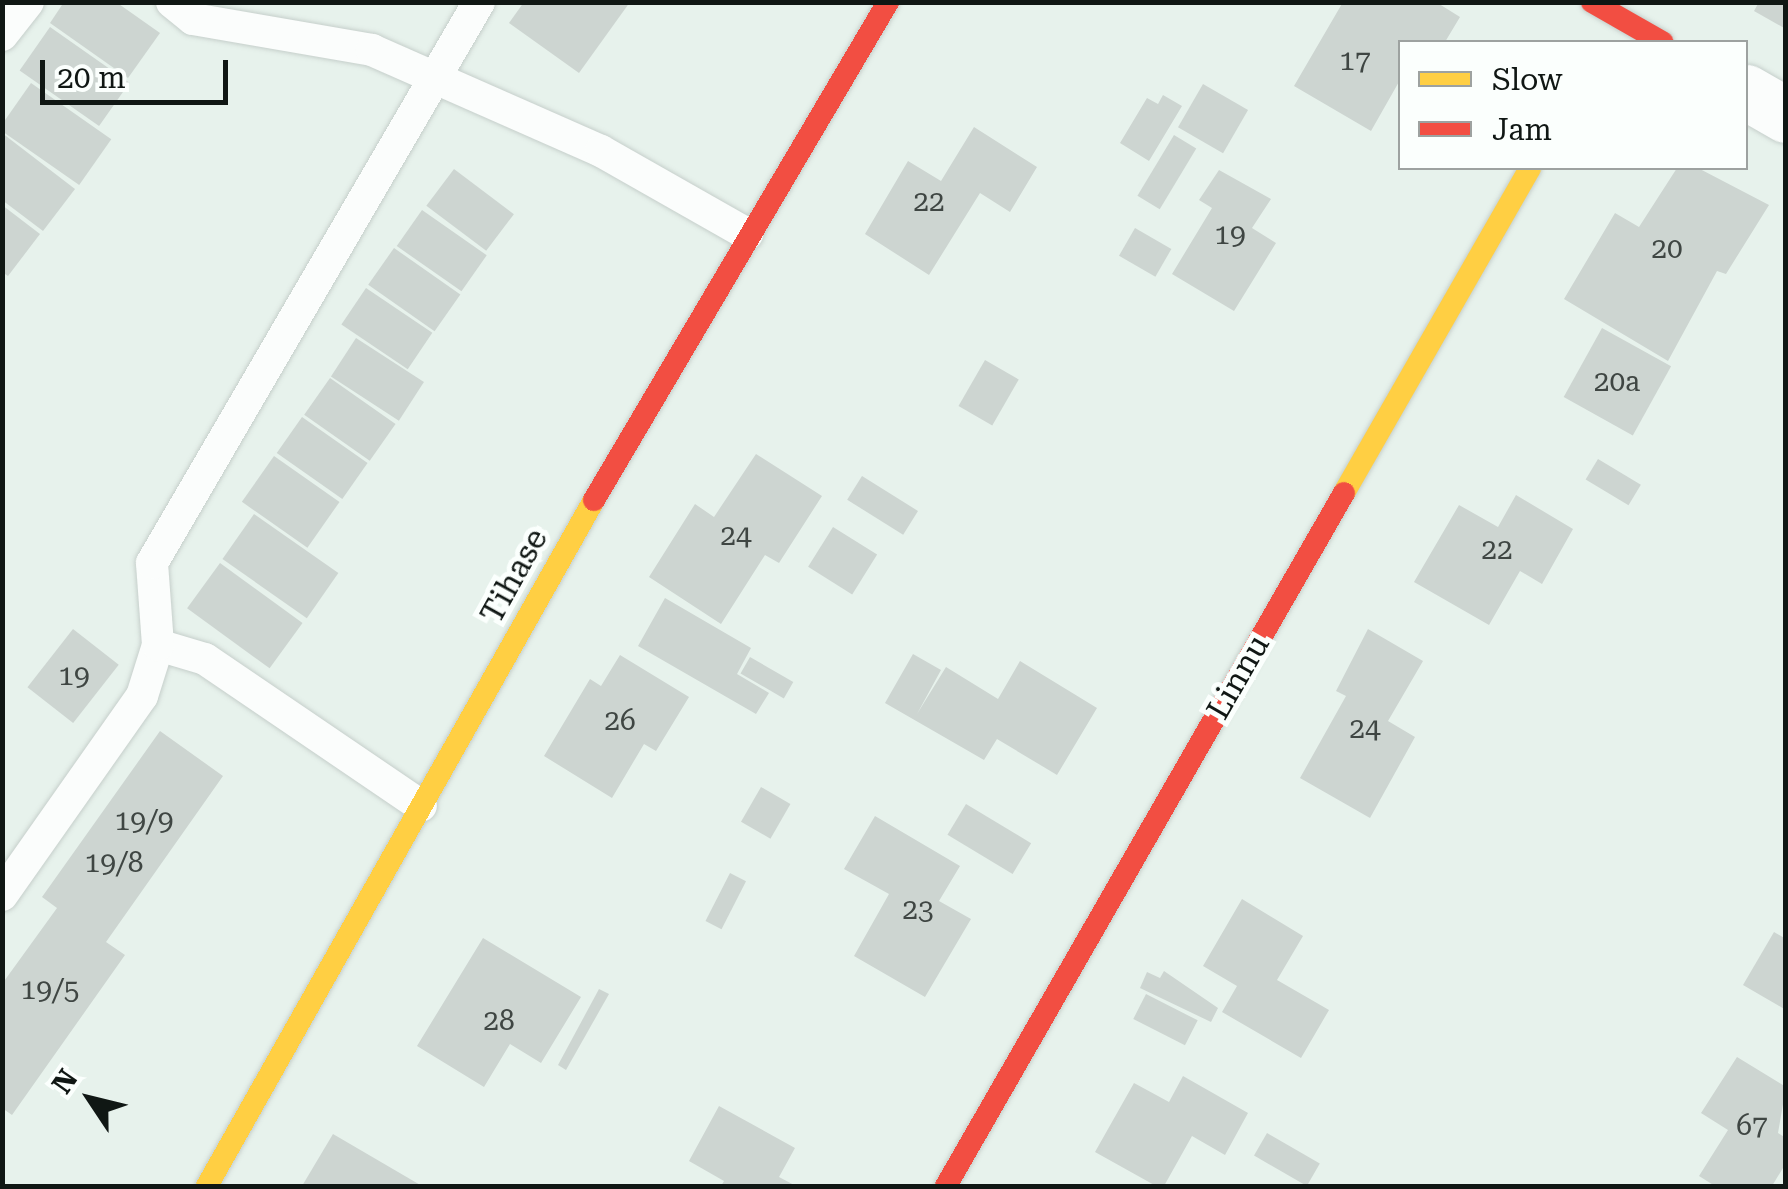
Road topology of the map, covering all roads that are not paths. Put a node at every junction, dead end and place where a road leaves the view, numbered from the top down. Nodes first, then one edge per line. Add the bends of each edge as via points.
1 (28, 2) edge
2 (172, 2) edge
3 (478, 2) edge
4 (888, 2) edge
5 (2, 35) edge
6 (435, 78) junction
7 (1748, 93) edge
8 (1786, 116) edge
9 (1529, 170) edge
10 (747, 234) junction
11 (158, 645) junction
12 (421, 806) junction
13 (2, 896) edge
14 (207, 1186) edge
15 (946, 1186) edge

1 - 5 lane
2 - 6 lane via 193,19 372,50
3 - 6 lane
4 - 10 street, Tihase
6 - 10 lane via 601,151
6 - 11 lane via 152,563
7 - 8 street
9 - 15 street, Linnu
10 - 12 street, Tihase
11 - 12 lane via 205,659
11 - 13 lane via 142,696
12 - 14 street, Tihase

